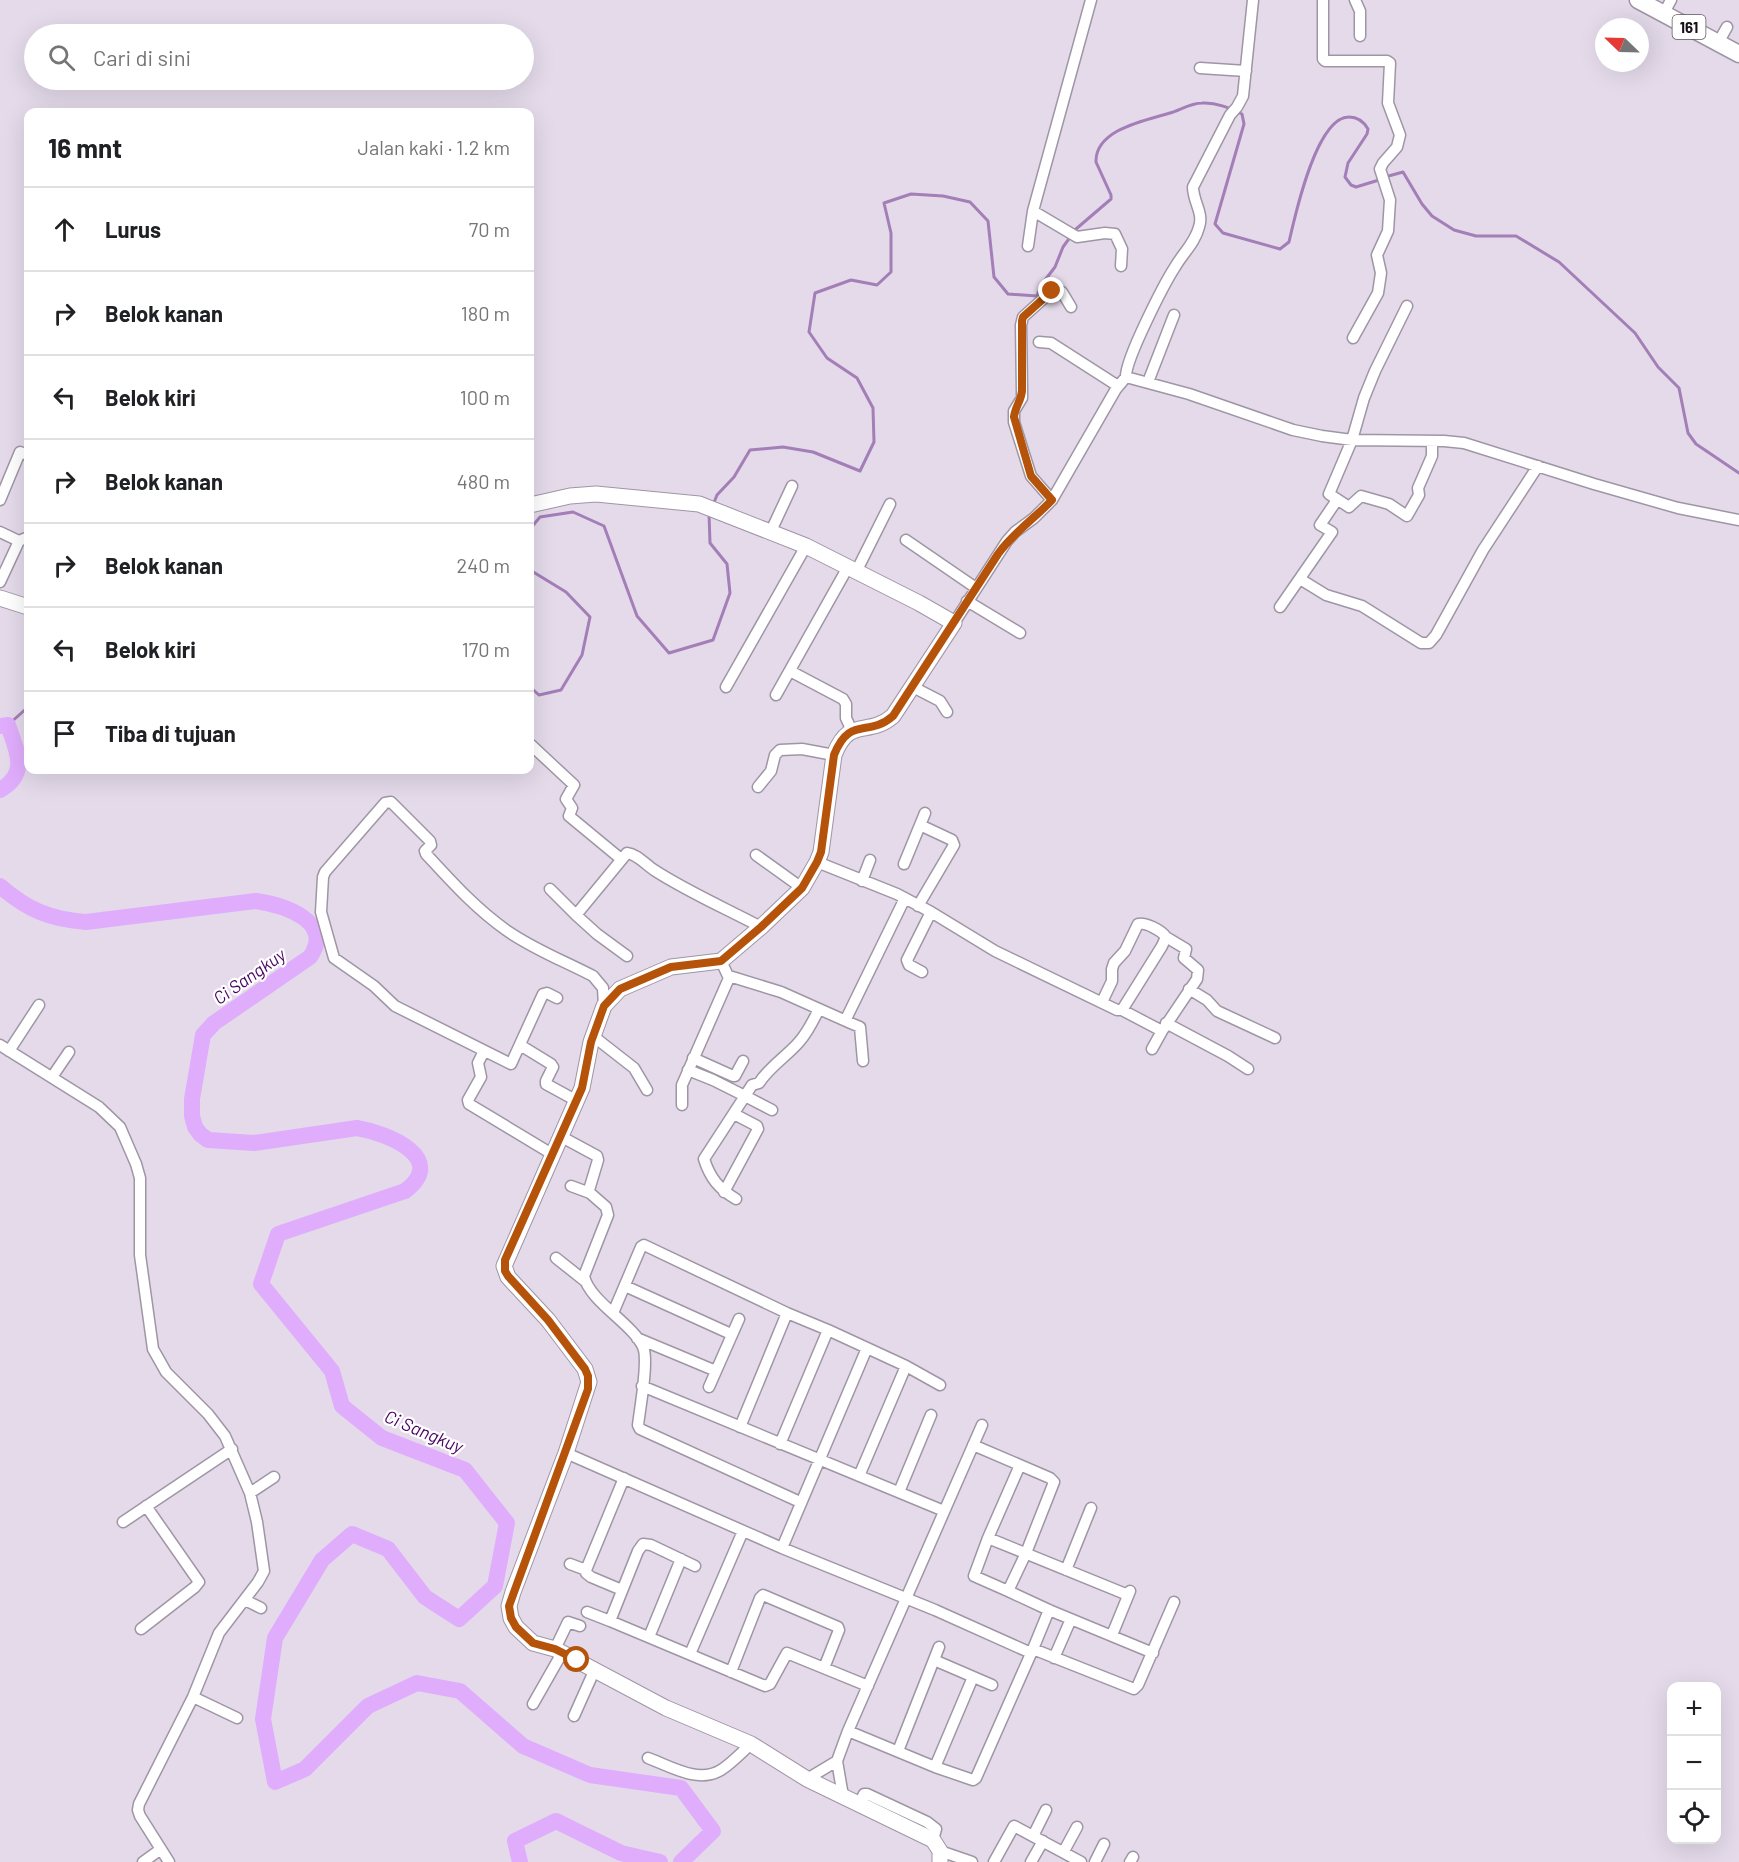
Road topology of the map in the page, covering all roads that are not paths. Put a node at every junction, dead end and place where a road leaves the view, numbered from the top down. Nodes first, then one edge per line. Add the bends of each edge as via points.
1 (1091, 0) edge
2 (1253, 0) edge
3 (1323, 0) edge
4 (1355, 0) edge
5 (1645, 2) edge
6 (1668, 5) edge
7 (1360, 36) dead end
8 (1739, 54) edge
9 (1200, 68) dead end
10 (1246, 71) junction
11 (1033, 210) junction
12 (1028, 246) dead end
13 (1121, 266) dead end
14 (1407, 306) dead end
15 (1071, 307) dead end
16 (1174, 315) dead end
17 (1353, 338) dead end
18 (1039, 342) dead end
19 (1126, 377) junction
20 (1148, 382) junction
21 (1118, 386) junction
22 (1352, 440) junction
23 (1432, 441) junction
24 (24, 454) edge
25 (1538, 466) junction
26 (792, 486) dead end
27 (0, 500) edge
28 (1052, 500) junction
29 (1337, 500) junction
30 (890, 504) dead end
31 (534, 505) edge
32 (1739, 520) edge
33 (0, 531) edge
34 (771, 531) junction
35 (24, 537) edge
36 (24, 539) edge
37 (906, 540) dead end
38 (806, 546) junction
39 (852, 568) junction
40 (1300, 579) junction
41 (0, 582) edge
42 (975, 588) junction
43 (0, 598) edge
44 (967, 602) junction
45 (24, 605) edge
46 (1280, 607) dead end
47 (954, 623) junction
48 (1020, 633) dead end
49 (790, 671) junction
50 (726, 687) dead end
51 (913, 687) junction
52 (777, 695) dead end
53 (947, 712) dead end
54 (850, 732) junction
55 (534, 748) edge
56 (834, 755) junction
57 (758, 787) dead end
58 (925, 813) dead end
59 (920, 825) junction
60 (756, 855) dead end
61 (621, 859) junction
62 (870, 860) dead end
63 (817, 862) junction
64 (904, 864) dead end
65 (862, 881) junction
66 (802, 888) junction
67 (550, 889) dead end
68 (905, 898) junction
69 (918, 906) junction
70 (931, 912) junction
71 (576, 915) junction
72 (761, 927) junction
73 (1166, 937) junction
74 (627, 956) dead end
75 (721, 961) junction
76 (922, 972) dead end
77 (729, 976) junction
78 (1189, 989) junction
79 (557, 998) dead end
80 (1102, 1002) junction
81 (39, 1005) dead end
82 (604, 1006) junction
83 (819, 1009) junction
84 (1122, 1010) junction
85 (846, 1021) junction
86 (1164, 1027) junction
87 (593, 1036) junction
88 (1275, 1038) dead end
89 (520, 1045) junction
90 (4, 1048) edge
91 (1152, 1049) dead end
92 (484, 1051) junction
93 (69, 1052) dead end
94 (693, 1058) junction
95 (743, 1061) dead end
96 (862, 1061) dead end
97 (1248, 1069) dead end
98 (688, 1070) junction
99 (52, 1077) junction
100 (647, 1090) dead end
101 (745, 1096) junction
102 (577, 1101) junction
103 (682, 1105) dead end
104 (772, 1110) dead end
105 (734, 1114) junction
106 (560, 1136) junction
107 (552, 1154) junction
108 (571, 1186) dead end
109 (724, 1192) junction
110 (590, 1193) junction
111 (736, 1199) dead end
112 (556, 1258) dead end
113 (585, 1281) junction
114 (625, 1286) junction
115 (613, 1313) junction
116 (787, 1313) junction
117 (739, 1318) dead end
118 (828, 1330) junction
119 (731, 1334) junction
120 (637, 1338) junction
121 (867, 1348) junction
122 (906, 1366) junction
123 (716, 1371) junction
124 (940, 1385) dead end
125 (642, 1386) junction
126 (709, 1387) dead end
127 (931, 1415) dead end
128 (982, 1425) dead end
129 (740, 1427) junction
130 (780, 1444) junction
131 (972, 1445) junction
132 (232, 1449) junction
133 (566, 1453) junction
134 (818, 1459) junction
135 (1020, 1465) junction
136 (859, 1476) junction
137 (274, 1477) dead end
138 (624, 1478) junction
139 (899, 1492) junction
140 (250, 1493) junction
141 (800, 1502) junction
142 (146, 1506) junction
143 (1091, 1508) dead end
144 (944, 1511) junction
145 (123, 1522) dead end
146 (743, 1531) junction
147 (988, 1538) junction
148 (782, 1548) junction
149 (1026, 1553) junction
150 (681, 1559) junction
151 (570, 1564) dead end
152 (695, 1566) dead end
153 (586, 1570) junction
154 (1066, 1570) junction
155 (622, 1590) junction
156 (1008, 1591) junction
157 (905, 1599) junction
158 (245, 1600) junction
159 (1174, 1602) dead end
160 (261, 1608) dead end
161 (1049, 1610) junction
162 (587, 1612) dead end
163 (1071, 1619) junction
164 (610, 1621) junction
165 (580, 1626) dead end
166 (141, 1629) dead end
167 (1112, 1635) junction
168 (649, 1637) junction
169 (939, 1647) dead end
170 (558, 1651) junction
171 (1032, 1651) junction
172 (1153, 1653) junction
173 (690, 1654) junction
174 (1054, 1658) junction
175 (934, 1660) junction
176 (824, 1668) junction
177 (595, 1669) junction
178 (731, 1672) junction
179 (973, 1677) junction
180 (992, 1685) dead end
181 (868, 1686) junction
182 (193, 1697) junction
183 (533, 1704) dead end
184 (574, 1716) dead end
185 (237, 1718) dead end
186 (848, 1731) junction
187 (751, 1744) junction
188 (898, 1751) junction
189 (648, 1758) dead end
190 (837, 1761) junction
191 (935, 1767) junction
192 (807, 1779) junction
193 (843, 1796) junction
194 (1046, 1810) dead end
195 (1077, 1827) dead end
196 (1038, 1838) junction
197 (1104, 1844) dead end
198 (161, 1850) junction
199 (938, 1851) edge
200 (1064, 1851) junction
201 (143, 1862) edge
202 (169, 1862) edge
203 (972, 1862) edge
204 (994, 1862) edge
205 (1030, 1862) edge
206 (1081, 1862) edge
207 (1095, 1862) edge

1 - 11 street
2 - 10 street
3 - 17 street via 1324,60 1387,61 1388,102 1400,135 1397,147 1383,163 1382,178 1390,206 1388,231 1377,255 1380,284
4 - 7 street via 1360,11
5 - 6 main road, 161
6 - 8 main road, 161 via 1723,33
9 - 10 street
10 - 19 street via 1243,96 1193,187 1200,212 1196,238 1159,297 1132,354
11 - 12 street
11 - 13 street via 1079,237 1114,234 1122,249
14 - 22 street via 1368,389
15 - 28 street via 1062,292 1052,291 1023,317 1021,325 1022,398 1014,411 1014,422 1031,476
16 - 20 street
18 - 21 street via 1051,343
19 - 20 street
19 - 21 street
20 - 22 street via 1293,430
21 - 28 street
22 - 23 street
22 - 29 street via 1329,491
23 - 25 street via 1464,443
23 - 29 street via 1432,456 1407,516 1366,496 1349,507
24 - 27 street via 20,453
25 - 32 street via 1678,508
25 - 40 street via 1429,643 1421,643 1362,606 1326,595
26 - 34 street
28 - 42 street via 1007,541
29 - 40 street via 1320,525 1332,532
30 - 39 street
31 - 34 street via 596,494 699,504
33 - 35 street
34 - 38 street
36 - 41 street
37 - 42 street
38 - 39 street
38 - 50 street
39 - 47 street
39 - 49 street
40 - 46 street
42 - 44 street
43 - 45 street
44 - 47 street
44 - 48 street
47 - 51 street
49 - 52 street
49 - 54 street via 843,699
51 - 53 street via 940,702
51 - 54 street via 887,721
54 - 56 street via 839,742
55 - 61 street via 574,785 566,799 572,808 569,816
56 - 57 street via 802,749 780,750 773,768
56 - 63 street
58 - 59 street
59 - 64 street
59 - 69 street via 952,840 954,845
60 - 66 street
61 - 71 street
61 - 72 street via 627,853 633,854 697,895
62 - 65 street
63 - 65 street
63 - 66 street
65 - 68 street
66 - 72 street
67 - 71 street
68 - 69 street
68 - 85 street
69 - 70 street
70 - 76 street via 907,960
70 - 80 street via 996,951
71 - 74 street
72 - 75 street
73 - 78 street via 1186,949 1185,958 1199,972
73 - 80 street via 1163,932 1138,924 1125,951 1114,963 1112,981
73 - 84 street
75 - 77 street
75 - 82 street via 671,967 620,989
77 - 83 street via 782,992
77 - 94 street
78 - 86 street
78 - 88 street via 1217,1011
79 - 89 street via 543,994
80 - 84 street
81 - 90 street
82 - 87 street
82 - 92 street via 598,980 507,931 477,907 426,854 430,841 394,804 386,802 325,872 321,912 334,958 395,1006
83 - 85 street
83 - 101 street via 799,1042
84 - 86 street
85 - 96 street via 860,1027
86 - 91 street
86 - 97 street
87 - 100 street via 634,1068
87 - 102 street
89 - 92 street via 511,1064
89 - 102 street via 553,1067 546,1084
90 - 99 street
92 - 107 street via 478,1063 481,1077 469,1104
93 - 99 street
94 - 95 street via 733,1076
94 - 98 street
98 - 101 street
98 - 103 street via 681,1092
99 - 132 street via 99,1107 120,1127 140,1178 140,1255 153,1349 166,1372 214,1420
101 - 104 street
101 - 105 street
102 - 106 street
105 - 109 street via 704,1159 714,1182
105 - 109 street via 758,1129
106 - 107 street
106 - 110 street via 597,1156 599,1163
107 - 133 street via 504,1266 588,1376 588,1389
108 - 110 street
109 - 111 street
110 - 113 street via 608,1215
112 - 113 street
113 - 115 street
114 - 115 street
114 - 116 street via 644,1245
114 - 119 street
115 - 120 street
116 - 118 street
116 - 129 street
117 - 119 street
118 - 121 street
118 - 130 street
119 - 123 street
120 - 123 street
120 - 125 street via 645,1356
121 - 122 street
121 - 134 street
122 - 124 street
122 - 136 street
123 - 126 street
125 - 129 street
125 - 141 street via 640,1430
127 - 139 street
128 - 131 street
129 - 130 street
130 - 134 street
131 - 135 street
131 - 144 street
132 - 140 street
132 - 142 street
133 - 138 street
133 - 170 street via 509,1606 511,1618 525,1636 533,1643
134 - 136 street
134 - 141 street
135 - 147 street
135 - 149 street via 1052,1479 1054,1484
136 - 139 street
137 - 140 street
138 - 146 street
138 - 153 street
139 - 144 street
140 - 158 street via 264,1571
141 - 148 street
142 - 145 street
142 - 166 street via 199,1582
143 - 154 street
144 - 157 street
146 - 148 street
146 - 173 street
147 - 149 street
147 - 156 street via 974,1576
148 - 157 street
149 - 154 street
149 - 156 street
150 - 152 street
150 - 155 street via 643,1544
150 - 168 street
151 - 153 street
153 - 155 street via 591,1577
154 - 167 street via 1129,1592
155 - 164 street
156 - 161 street
157 - 171 street
157 - 181 street
158 - 160 street
158 - 182 street via 219,1633
159 - 172 street
161 - 163 street
161 - 171 street
162 - 164 street
163 - 167 street
163 - 174 street
164 - 168 street
165 - 170 street via 568,1622
167 - 172 street
168 - 173 street
169 - 175 street
170 - 177 street
170 - 183 street
171 - 174 street
171 - 191 street via 976,1778 970,1780
172 - 174 street via 1134,1689
173 - 178 street
175 - 179 street
175 - 188 street
176 - 178 street via 787,1653 768,1686
176 - 178 street via 838,1627 765,1595 760,1598
176 - 181 street
177 - 184 street
177 - 187 street via 666,1708
179 - 180 street
179 - 191 street
181 - 186 street
182 - 185 street
182 - 198 street via 139,1804 140,1816
186 - 188 street
186 - 190 street
187 - 189 street via 721,1770 710,1774 688,1773
187 - 192 street
188 - 191 street
190 - 192 street
190 - 193 street
192 - 193 street
193 - 199 street
194 - 196 street
195 - 200 street
196 - 200 street
196 - 204 street via 1014,1826
196 - 205 street
197 - 207 street
198 - 201 street
198 - 202 street
199 - 203 street
200 - 206 street

